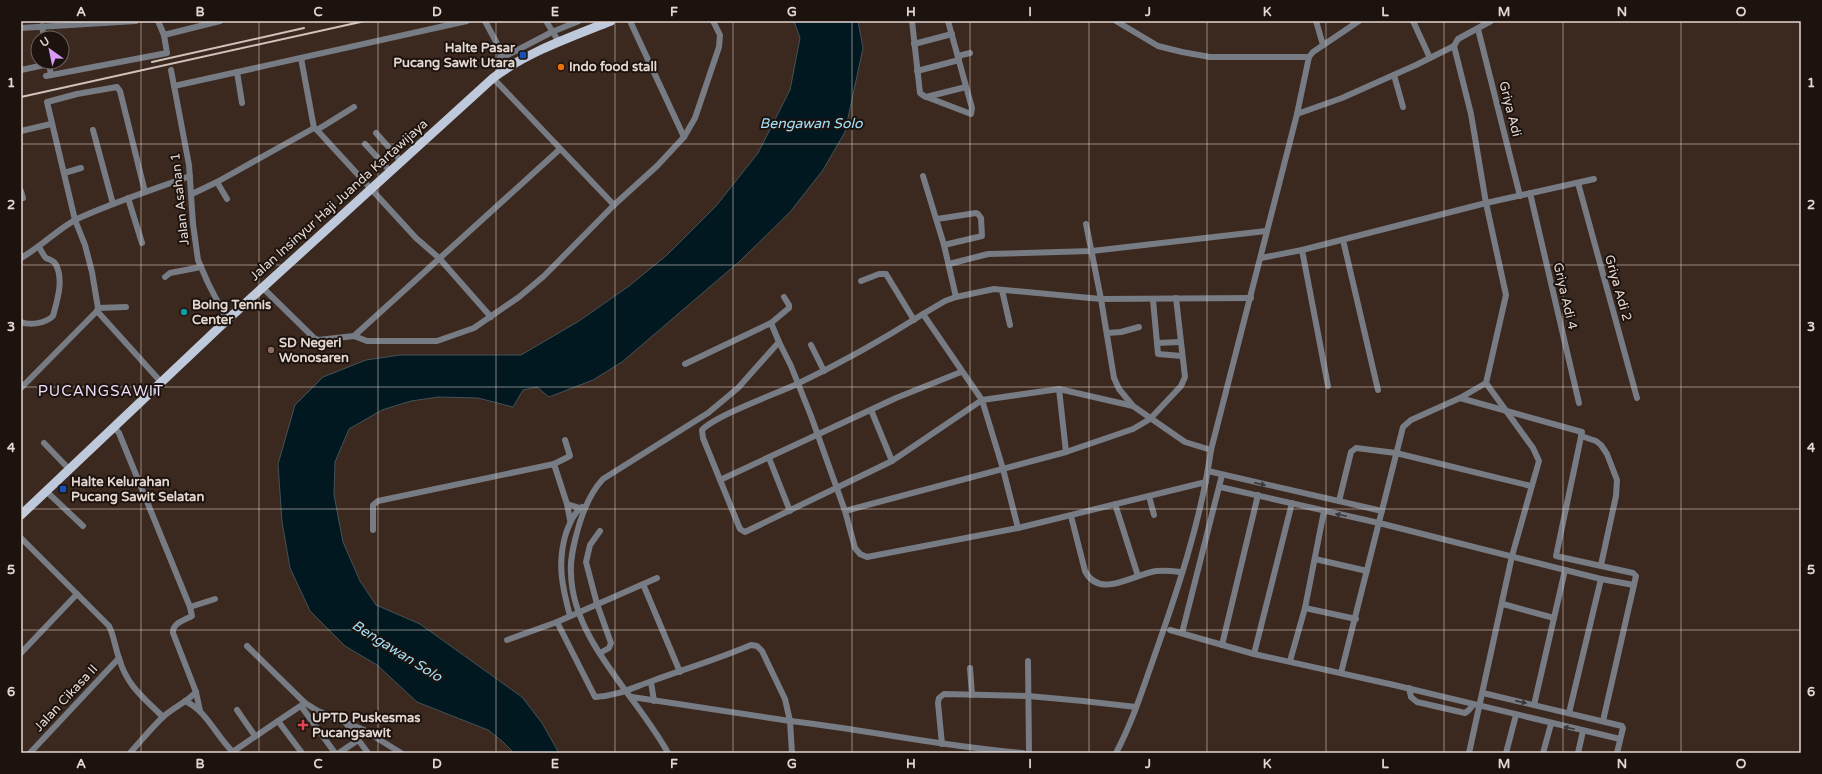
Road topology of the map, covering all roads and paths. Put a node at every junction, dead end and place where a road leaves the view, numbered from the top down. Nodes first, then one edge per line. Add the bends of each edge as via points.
1 (136, 21) edge
2 (158, 21) edge
3 (220, 21) edge
4 (467, 21) edge
5 (485, 21) edge
6 (546, 21) edge
7 (579, 21) edge
8 (610, 21) edge
9 (630, 21) edge
10 (713, 21) edge
11 (912, 21) edge
12 (948, 21) edge
13 (1116, 21) edge
14 (1316, 21) edge
15 (1346, 21) edge
16 (1359, 21) edge
17 (1412, 21) edge
18 (1491, 21) edge
19 (80, 23) edge
20 (37, 25) edge
21 (21, 28) edge
22 (1349, 28) junction
23 (1478, 29) junction
24 (552, 32) junction
25 (952, 34) junction
26 (164, 35) junction
27 (559, 42) junction
28 (914, 44) junction
29 (1323, 45) junction
30 (1454, 46) junction
31 (970, 53) dead end
32 (1308, 57) junction
33 (301, 58) junction
34 (958, 58) junction
35 (1430, 58) junction
36 (500, 59) junction
37 (48, 70) edge
38 (171, 70) dead end
39 (502, 71) junction
40 (917, 71) junction
41 (237, 72) junction
42 (1394, 75) junction
43 (493, 78) junction
44 (174, 86) junction
45 (966, 87) junction
46 (926, 97) junction
47 (242, 103) dead end
48 (354, 107) dead end
49 (1403, 107) dead end
50 (1297, 114) junction
51 (51, 124) junction
52 (316, 129) junction
53 (93, 130) dead end
54 (21, 131) edge
55 (376, 133) dead end
56 (684, 138) junction
57 (365, 144) dead end
58 (560, 149) junction
59 (401, 162) junction
60 (81, 168) dead end
61 (390, 171) junction
62 (64, 173) junction
63 (190, 176) junction
64 (923, 176) dead end
65 (1594, 179) dead end
66 (217, 182) junction
67 (1578, 183) junction
68 (370, 190) junction
69 (21, 191) edge
70 (145, 192) junction
71 (192, 194) junction
72 (1530, 194) junction
73 (1520, 196) junction
74 (23, 198) dead end
75 (128, 198) junction
76 (227, 199) dead end
77 (1486, 203) junction
78 (113, 204) junction
79 (614, 205) junction
80 (937, 219) junction
81 (76, 220) junction
82 (1086, 224) dead end
83 (1266, 231) junction
84 (1342, 240) junction
85 (142, 243) dead end
86 (944, 245) junction
87 (40, 247) junction
88 (1302, 250) junction
89 (1092, 251) junction
90 (21, 258) edge
91 (439, 258) junction
92 (1261, 258) junction
93 (949, 264) junction
94 (201, 267) junction
95 (165, 277) dead end
96 (861, 281) dead end
97 (263, 288) junction
98 (1002, 290) junction
99 (784, 297) dead end
100 (956, 297) junction
101 (1176, 298) junction
102 (1251, 298) junction
103 (1101, 299) junction
104 (1153, 300) junction
105 (126, 307) dead end
106 (98, 310) junction
107 (923, 314) junction
108 (491, 317) junction
109 (228, 320) junction
110 (914, 320) junction
111 (21, 322) edge
112 (771, 323) junction
113 (1010, 325) dead end
114 (1139, 327) dead end
115 (1107, 333) junction
116 (354, 336) junction
117 (778, 342) junction
118 (1180, 342) junction
119 (1157, 343) junction
120 (811, 345) dead end
121 (1182, 356) junction
122 (685, 364) dead end
123 (824, 371) junction
124 (961, 372) junction
125 (161, 382) junction
126 (798, 383) junction
127 (1486, 383) junction
128 (1328, 386) dead end
129 (21, 388) edge
130 (1059, 389) junction
131 (1378, 390) dead end
132 (1460, 398) junction
133 (1638, 398) dead end
134 (982, 400) junction
135 (1579, 403) dead end
136 (1133, 406) junction
137 (871, 410) junction
138 (1505, 410) junction
139 (708, 413) junction
140 (717, 419) junction
141 (1150, 419) junction
142 (114, 427) junction
143 (818, 436) junction
144 (1582, 436) junction
145 (565, 440) dead end
146 (44, 443) dead end
147 (1212, 450) junction
148 (1066, 452) junction
149 (1396, 453) junction
150 (769, 458) junction
151 (892, 461) junction
152 (554, 464) junction
153 (69, 469) junction
154 (1003, 469) junction
155 (1208, 471) junction
156 (1222, 475) junction
157 (720, 480) junction
158 (1206, 482) junction
159 (1531, 486) junction
160 (1220, 487) junction
161 (836, 488) junction
162 (46, 491) junction
163 (1258, 494) junction
164 (1149, 496) junction
165 (1339, 501) junction
166 (1292, 503) junction
167 (567, 504) junction
168 (1115, 504) junction
169 (583, 507) junction
170 (790, 511) junction
171 (845, 511) junction
172 (1324, 511) junction
173 (1382, 511) junction
174 (21, 515) edge
175 (1154, 515) dead end
176 (1071, 516) junction
177 (570, 520) junction
178 (1379, 523) junction
179 (83, 526) dead end
180 (1018, 528) junction
181 (372, 530) dead end
182 (600, 531) dead end
183 (21, 538) edge
184 (564, 541) junction
185 (572, 554) junction
186 (1512, 556) junction
187 (1556, 556) junction
188 (1315, 559) junction
189 (1601, 565) junction
190 (1553, 567) junction
191 (1565, 570) junction
192 (1367, 571) junction
193 (1181, 572) junction
194 (1138, 576) junction
195 (657, 578) dead end
196 (1601, 579) junction
197 (643, 584) junction
198 (1634, 585) junction
199 (77, 594) junction
200 (215, 600) dead end
201 (597, 604) junction
202 (1503, 604) junction
203 (190, 607) junction
204 (1305, 608) junction
205 (578, 612) junction
206 (570, 616) junction
207 (1554, 618) junction
208 (1356, 620) junction
209 (557, 622) junction
210 (1170, 630) dead end
211 (1182, 633) junction
212 (508, 640) dead end
213 (1222, 645) junction
214 (247, 646) dead end
215 (21, 653) edge
216 (600, 653) junction
217 (1254, 654) junction
218 (119, 658) junction
219 (1028, 661) dead end
220 (1290, 661) junction
221 (970, 668) dead end
222 (680, 672) junction
223 (1341, 673) junction
224 (651, 682) junction
225 (1409, 688) junction
226 (196, 692) junction
227 (628, 692) junction
228 (1483, 693) junction
229 (972, 695) junction
230 (1028, 696) junction
231 (632, 697) junction
232 (654, 701) junction
233 (185, 702) junction
234 (303, 705) junction
235 (1473, 705) junction
236 (1534, 705) junction
237 (1136, 707) junction
238 (1480, 707) junction
239 (237, 710) dead end
240 (200, 711) junction
241 (1568, 713) junction
242 (1516, 715) junction
243 (163, 717) junction
244 (278, 721) junction
245 (344, 721) junction
246 (790, 721) junction
247 (1603, 721) junction
248 (1551, 724) junction
249 (1583, 731) junction
250 (255, 736) junction
251 (358, 740) junction
252 (1620, 740) junction
253 (942, 744) junction
254 (232, 752) edge
255 (30, 753) edge
256 (130, 753) edge
257 (302, 753) edge
258 (335, 753) edge
259 (339, 753) edge
260 (368, 753) edge
261 (401, 753) edge
262 (668, 753) edge
263 (792, 753) edge
264 (1023, 753) edge
265 (1029, 753) edge
266 (1116, 753) edge
267 (1469, 753) edge
268 (1506, 753) edge
269 (1543, 753) edge
270 (1578, 753) edge
271 (1617, 753) edge

1 - 19 street
2 - 26 street
3 - 26 street
4 - 33 street
5 - 36 street via 501,51
6 - 24 street
7 - 24 street
8 - 27 main road, Jalan Insinyur Haji Juanda Kartawijaya
9 - 56 street
10 - 56 street via 720,34 719,47 695,118
11 - 28 street
12 - 25 street
13 - 32 street via 1158,46 1182,52 1210,56
14 - 29 street
15 - 22 street
16 - 22 street
17 - 35 street
18 - 23 street
19 - 20 street
20 - 21 street
22 - 29 street
23 - 30 street via 1458,39
23 - 73 street, Griya Adi
24 - 27 street
24 - 36 street
25 - 28 street
25 - 34 street
26 - 37 street via 167,53 48,76
27 - 39 main road, Jalan Insinyur Haji Juanda Kartawijaya
28 - 40 street
29 - 32 street
30 - 35 street
30 - 77 street via 1471,114
31 - 34 street
32 - 50 street
33 - 41 street
33 - 52 street
34 - 40 street
34 - 45 street
35 - 42 street
36 - 39 street
38 - 44 street, Jalan Asahan 1
39 - 43 main road, Jalan Insinyur Haji Juanda Kartawijaya
40 - 46 street via 919,91
41 - 44 street
41 - 47 street
42 - 49 street
42 - 50 street
43 - 58 street
43 - 59 main road, Jalan Insinyur Haji Juanda Kartawijaya
44 - 63 street, Jalan Asahan 1
45 - 46 street
45 - 46 street via 972,108 971,114
48 - 52 street
50 - 83 street
51 - 54 street
51 - 62 street
51 - 70 street via 46,104 48,101 117,87
52 - 66 street
52 - 68 street
53 - 78 street
55 - 59 street
56 - 79 street via 658,166
57 - 61 street
58 - 79 street
58 - 91 street
59 - 61 main road, Jalan Insinyur Haji Juanda Kartawijaya
60 - 62 street
61 - 68 main road, Jalan Insinyur Haji Juanda Kartawijaya
62 - 81 street
63 - 70 street
63 - 71 street, Jalan Asahan 1
64 - 80 street
65 - 67 street
66 - 71 street
66 - 76 street
67 - 72 street
67 - 133 street, Griya Adi 2
68 - 91 street
68 - 97 main road, Jalan Insinyur Haji Juanda Kartawijaya
69 - 74 street
70 - 75 street
71 - 94 street, Jalan Asahan 1 via 193,224
72 - 73 street
72 - 135 street, Griya Adi 4
73 - 77 street
75 - 78 street
75 - 85 street
77 - 84 street
77 - 127 street via 1506,295
78 - 81 street
79 - 108 street via 540,278
80 - 86 street
80 - 86 street via 976,213 981,218 982,236
81 - 87 street
81 - 106 street via 86,251
82 - 89 street
83 - 89 street
83 - 92 street
84 - 88 street
84 - 131 street
86 - 93 street
87 - 90 street
87 - 111 street via 46,257 56,265 59,273 59,288 53,316 32,324
88 - 92 street
88 - 128 street
89 - 93 street via 988,254
89 - 103 street
91 - 108 street
91 - 116 street
92 - 102 street
93 - 100 street
94 - 95 street via 170,273
94 - 109 street, Jalan Asahan 1
96 - 110 street via 886,274
97 - 109 main road, Jalan Insinyur Haji Juanda Kartawijaya
97 - 116 street via 314,338 325,340
98 - 100 street via 994,289
98 - 103 street
98 - 113 street
99 - 112 street via 789,308
100 - 107 street
101 - 102 street
101 - 104 street
101 - 118 street
102 - 147 street
103 - 104 street
103 - 115 street
104 - 119 street
105 - 106 street
106 - 125 street
106 - 129 street
107 - 110 street
107 - 124 street
108 - 116 street via 474,328 432,342 367,341
109 - 125 main road, Jalan Insinyur Haji Juanda Kartawijaya
110 - 123 street via 859,354
112 - 117 street
112 - 122 street
114 - 115 street
115 - 136 street via 1116,384
117 - 126 street
117 - 139 street via 738,388
118 - 119 street
118 - 121 street
119 - 121 street via 1159,355
120 - 123 street
121 - 141 street via 1184,381
123 - 126 street
124 - 134 street
124 - 137 street
125 - 142 main road, Jalan Insinyur Haji Juanda Kartawijaya
126 - 140 street
126 - 143 street
127 - 132 street
127 - 138 street
130 - 134 street
130 - 136 street
130 - 148 street
132 - 138 street
132 - 149 street via 1405,424
134 - 151 street
134 - 154 street
136 - 141 street
137 - 143 street
137 - 151 street
138 - 144 street via 1582,432
138 - 159 street via 1538,457
139 - 140 street
139 - 169 street via 603,479
140 - 157 street via 702,432
141 - 147 street via 1185,442
141 - 148 street via 1132,429
142 - 153 main road, Jalan Insinyur Haji Juanda Kartawijaya
142 - 203 street via 119,433
143 - 150 street
143 - 161 street
144 - 187 street
144 - 189 street via 1601,444 1616,480 1616,496
145 - 152 street via 570,456
146 - 153 street
147 - 155 street
148 - 154 street
149 - 159 street
149 - 165 street via 1354,448
149 - 173 street
150 - 157 street
150 - 170 street
151 - 161 street
152 - 167 street
152 - 181 street via 378,501 373,505
153 - 162 main road, Jalan Insinyur Haji Juanda Kartawijaya
154 - 171 street
154 - 180 street
155 - 156 street
155 - 158 street
156 - 160 street
156 -> 165 street
157 - 170 street via 742,532
158 - 164 street
158 - 193 street
159 - 186 street
160 - 163 street
160 - 211 street
161 - 170 street
161 - 171 street
162 - 174 main road, Jalan Insinyur Haji Juanda Kartawijaya
162 - 179 street
163 - 166 street
163 - 213 street
164 - 168 street
164 - 175 street
165 - 173 street
166 - 172 street
166 - 217 street
167 - 169 street
167 - 177 street
168 - 176 street
168 - 194 street
169 - 177 street
169 - 185 street
171 - 180 street via 855,548 867,557
178 -> 172 street
172 - 188 street
173 - 178 street
176 - 180 street
176 - 194 street via 1085,572 1090,579 1106,585
177 - 184 street
178 - 186 street
178 - 192 street
182 - 201 street via 590,545 586,562
183 - 199 street
184 - 185 street
184 - 206 street via 560,555
185 - 205 street via 571,574
186 - 190 street
186 - 202 street
187 - 189 street
187 - 190 street
188 - 192 street
188 - 204 street
189 - 198 street via 1635,574
190 - 191 street
191 - 196 street
191 - 207 street
192 - 208 street
193 - 194 street via 1155,571
193 - 237 street
195 - 197 street
196 - 198 street
196 - 241 street
197 - 201 street
197 - 222 street
198 - 247 street
199 - 215 street
199 - 218 street via 109,626
200 - 203 street
201 - 205 street
201 - 216 street via 611,643 609,648
202 - 207 street
202 - 228 street
203 - 226 street via 192,616 172,629
204 - 208 street
204 - 220 street
205 - 206 street
205 - 216 street via 583,626
206 - 209 street
207 - 236 street
208 - 223 street
209 - 212 street
209 - 227 street via 595,697
210 - 211 street
211 - 213 street
213 - 217 street
214 - 234 street
216 - 227 street
217 - 220 street
218 - 243 street via 129,684
218 - 255 street, Jalan Cikasa II
219 - 230 street
220 - 223 street
221 - 229 street
222 - 224 street
222 - 246 street via 751,644 757,646 762,651 782,693
223 - 225 street
224 - 227 street
224 - 232 street
225 - 235 street
225 - 235 street via 1411,697 1417,702 1465,712
226 - 233 street
226 - 240 street
227 - 231 street
228 -> 236 street
228 - 238 street
229 - 230 street
229 - 253 street via 947,694 939,698
230 - 237 street
230 - 265 street
231 - 232 street
231 - 262 street
232 - 246 street
233 - 240 street
233 - 243 street
234 - 244 street
234 - 245 street
234 - 258 street
235 - 238 street
236 - 241 street
237 - 266 street
238 - 242 street
238 - 267 street
239 - 250 street
240 - 254 street
241 - 247 street
242 - 248 street
242 - 268 street
243 - 256 street
244 - 250 street
244 - 257 street
245 - 251 street
245 - 261 street
246 - 253 street via 837,726
246 - 263 street
247 - 252 street via 1622,726
249 -> 248 street
248 - 269 street
249 - 252 street
249 - 270 street
250 - 254 street
251 - 259 street
251 - 260 street
252 - 271 street
253 - 264 street

